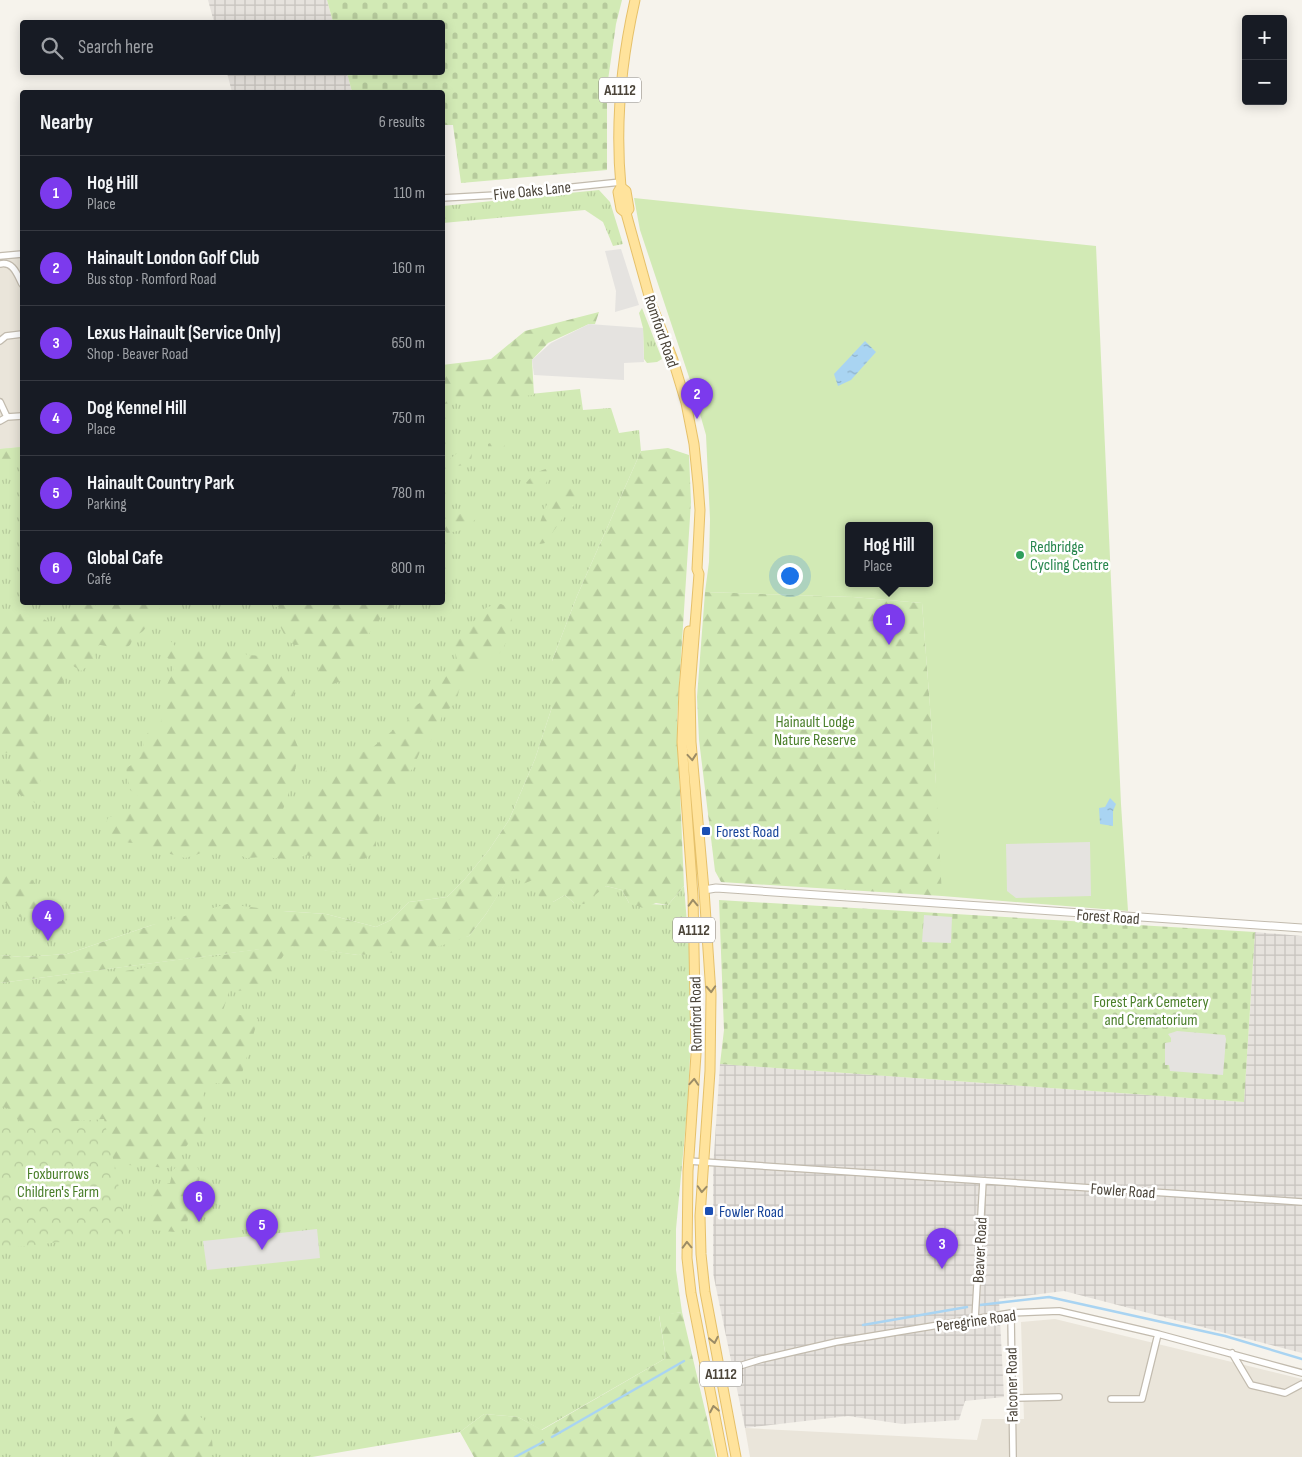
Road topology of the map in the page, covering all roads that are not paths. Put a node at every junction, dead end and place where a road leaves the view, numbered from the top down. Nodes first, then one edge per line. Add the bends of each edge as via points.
1 (635, 0) edge
2 (621, 184) junction
3 (445, 198) edge
4 (20, 254) edge
5 (0, 256) edge
6 (0, 264) edge
7 (20, 281) edge
8 (20, 334) edge
9 (0, 341) edge
10 (0, 402) edge
11 (7, 416) junction
12 (20, 416) edge
13 (0, 421) edge
14 (696, 569) junction
15 (704, 890) junction
16 (1302, 928) edge
17 (688, 1162) junction
18 (704, 1162) junction
19 (983, 1181) junction
20 (1302, 1202) edge
21 (1011, 1313) junction
22 (975, 1320) junction
23 (1158, 1334) junction
24 (1232, 1354) junction
25 (720, 1372) junction
26 (1302, 1373) edge
27 (1302, 1384) edge
28 (1059, 1397) dead end
29 (1011, 1398) junction
30 (1111, 1400) dead end
31 (723, 1457) edge
32 (736, 1457) edge
33 (1013, 1457) edge

1 - 2 main road, Romford Road / A1112 via 618,104
2 - 3 street, Five Oaks Lane
2 - 14 main road, Romford Road / A1112 via 618,193 621,209 626,213 651,303 673,360 694,444 700,510
4 - 5 street
6 - 7 street via 11,265
8 - 9 street via 6,336
10 - 11 street
11 - 12 street
11 - 13 street
14 -> 15 main road, Romford Road / A1112 via 699,574 690,689 691,742
17 -> 14 main road, Romford Road / A1112 via 696,1006 693,896 682,742
15 - 16 street, Forest Road
15 -> 18 main road, Romford Road / A1112 via 711,994
17 - 18 street, Fowler Road
31 -> 17 main road, Romford Road / A1112 via 691,1293 687,1236
18 - 19 street, Fowler Road
18 -> 25 main road, Romford Road / A1112 via 700,1254
19 - 20 street, Fowler Road
19 - 22 street, Beaver Road
21 - 22 street, Peregrine Road
21 - 23 street, Peregrine Road via 1059,1311
21 - 29 street, Falconer Road
22 - 25 street, Peregrine Road via 836,1342
23 - 24 street, Peregrine Road
23 - 30 street via 1142,1399
24 - 26 street, Peregrine Road
24 - 27 street via 1252,1385 1285,1393
25 - 32 main road, Romford Road / A1112
28 - 29 street
29 - 33 street, Falconer Road

